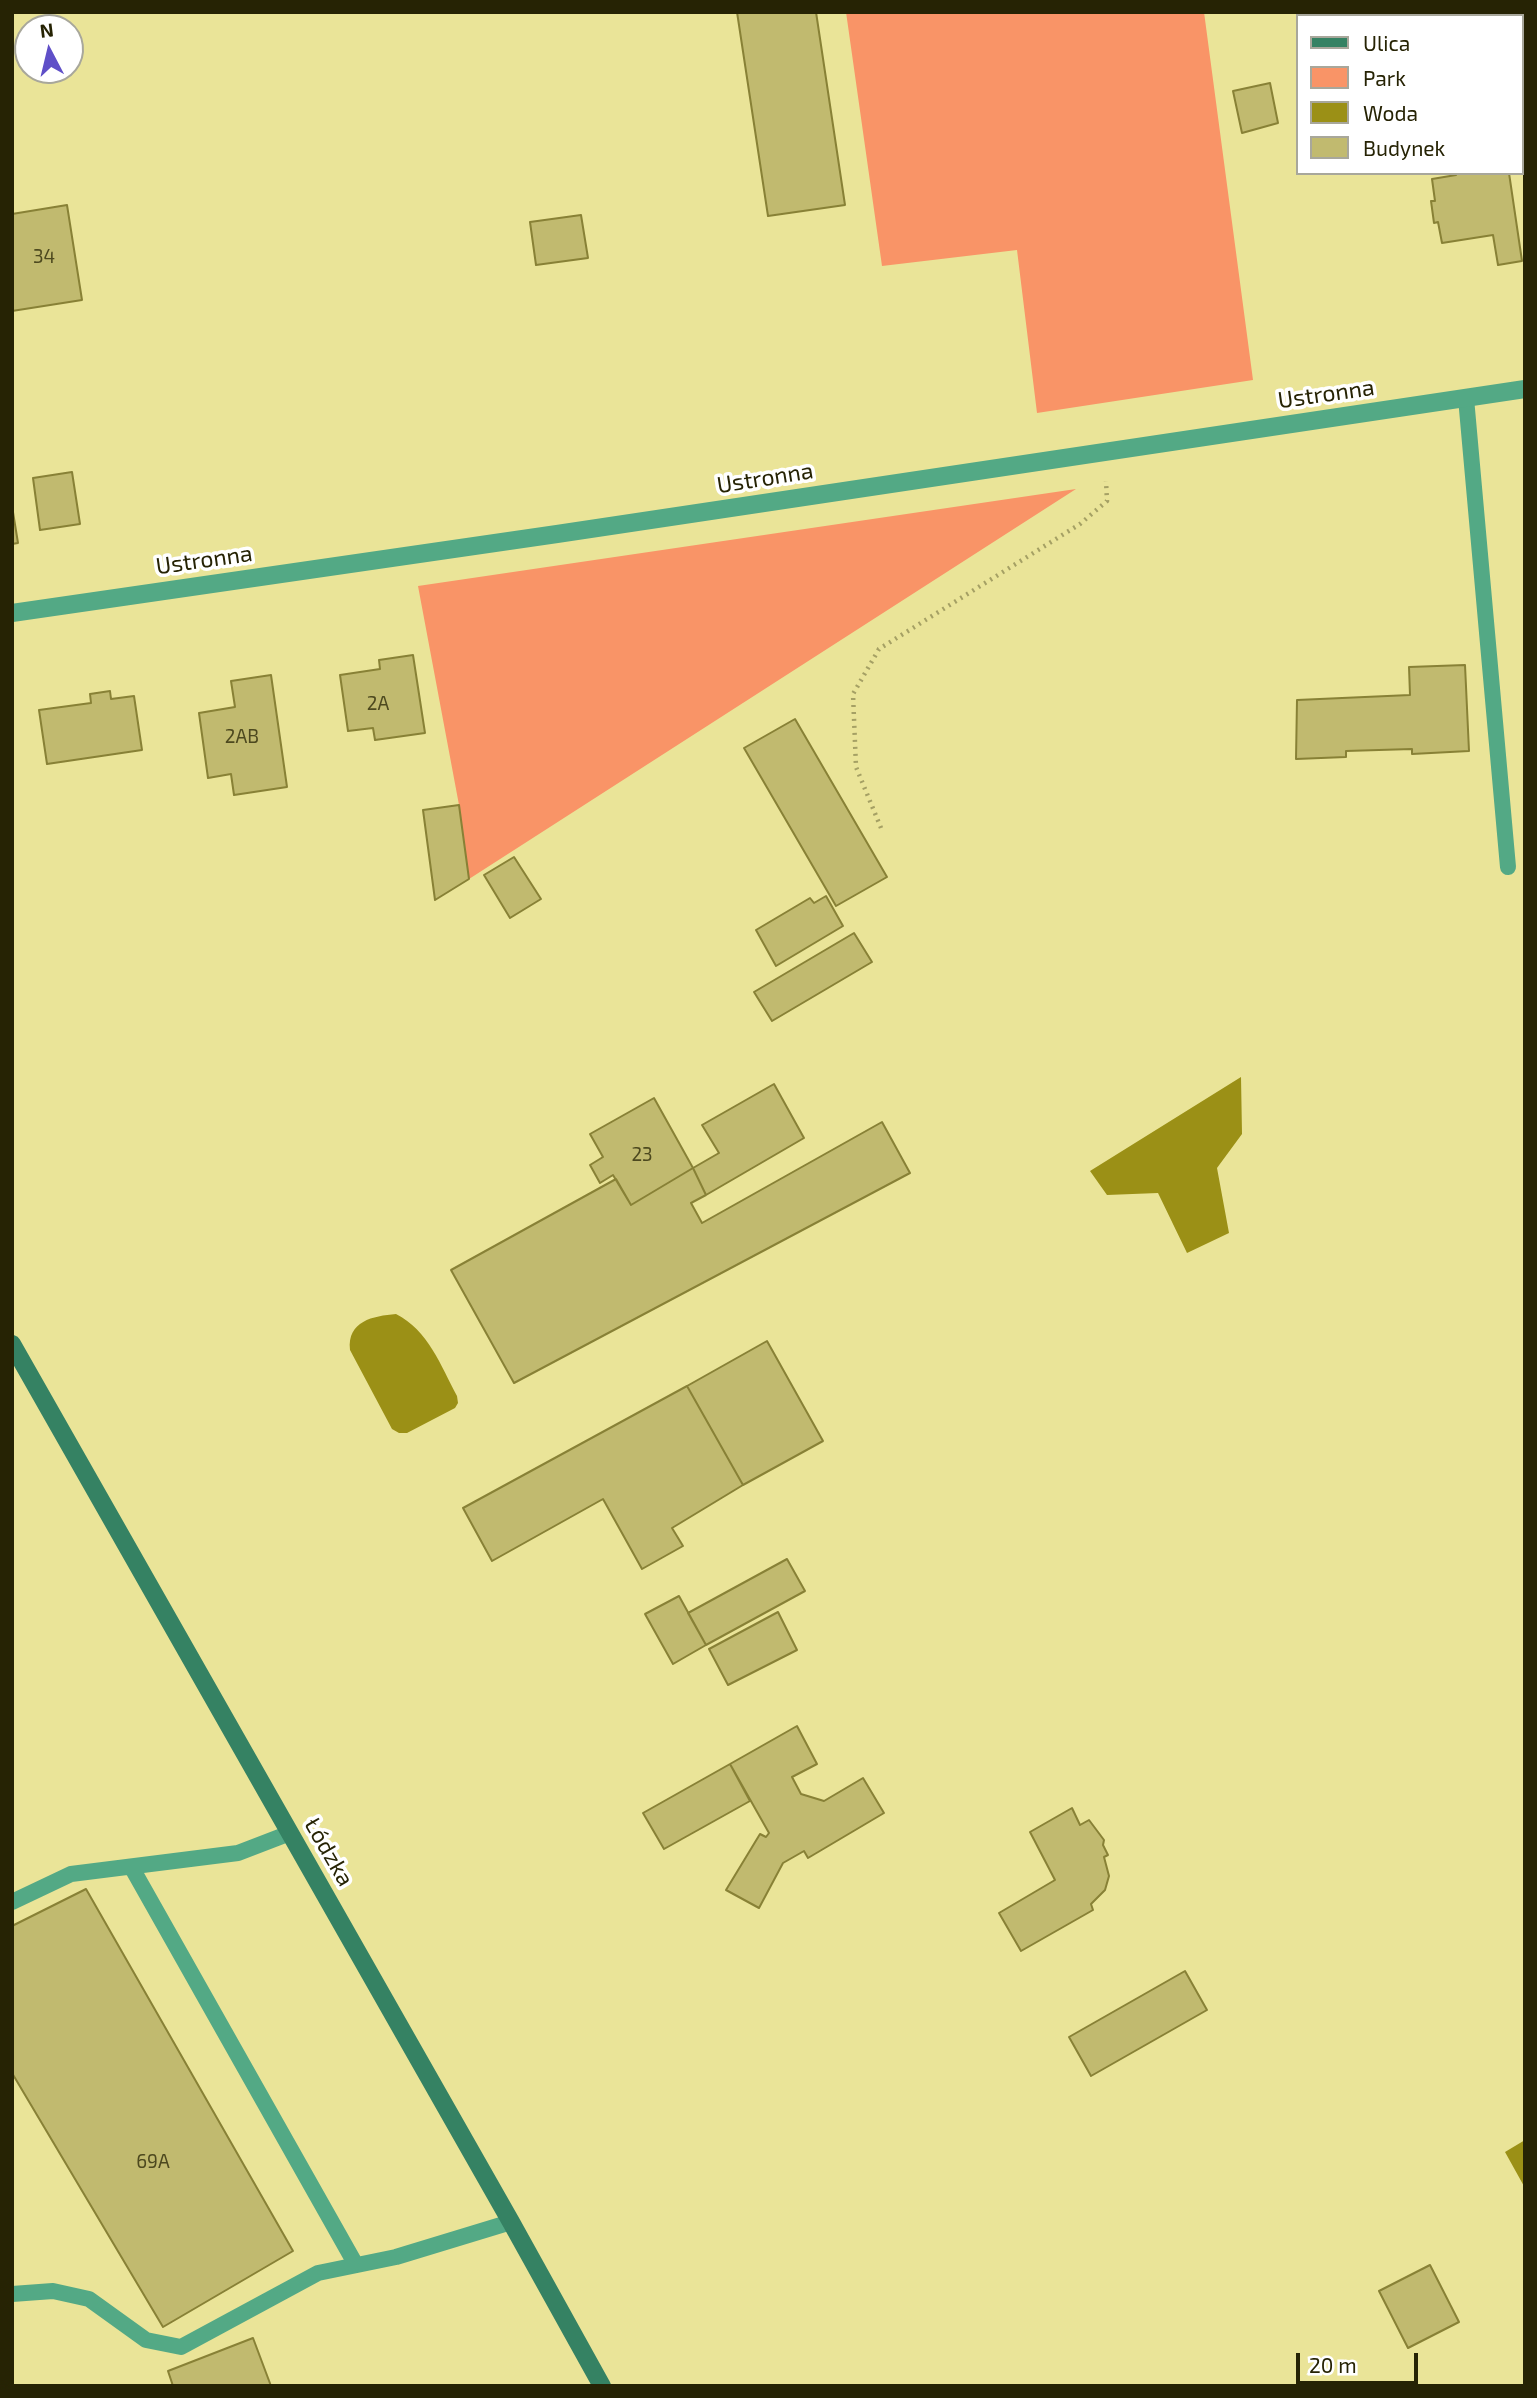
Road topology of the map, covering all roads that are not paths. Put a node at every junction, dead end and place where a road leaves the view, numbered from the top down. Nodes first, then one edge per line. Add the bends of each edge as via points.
1 (1525, 389) edge
2 (1466, 398) junction
3 (12, 613) edge
4 (1508, 867) dead end
5 (12, 1344) edge
6 (290, 1833) junction
7 (132, 1868) junction
8 (12, 1902) edge
9 (511, 2222) junction
10 (356, 2265) junction
11 (12, 2294) edge
12 (602, 2386) edge

1 - 2 street, Ustronna
2 - 3 street, Ustronna
2 - 4 lane
5 - 6 street, Łódzka
6 - 7 lane via 238,1853
6 - 9 street, Łódzka
7 - 8 lane via 71,1874
7 - 10 lane
9 - 10 lane
9 - 12 street, Łódzka
10 - 11 lane via 318,2273 181,2347 146,2340 89,2299 53,2291

